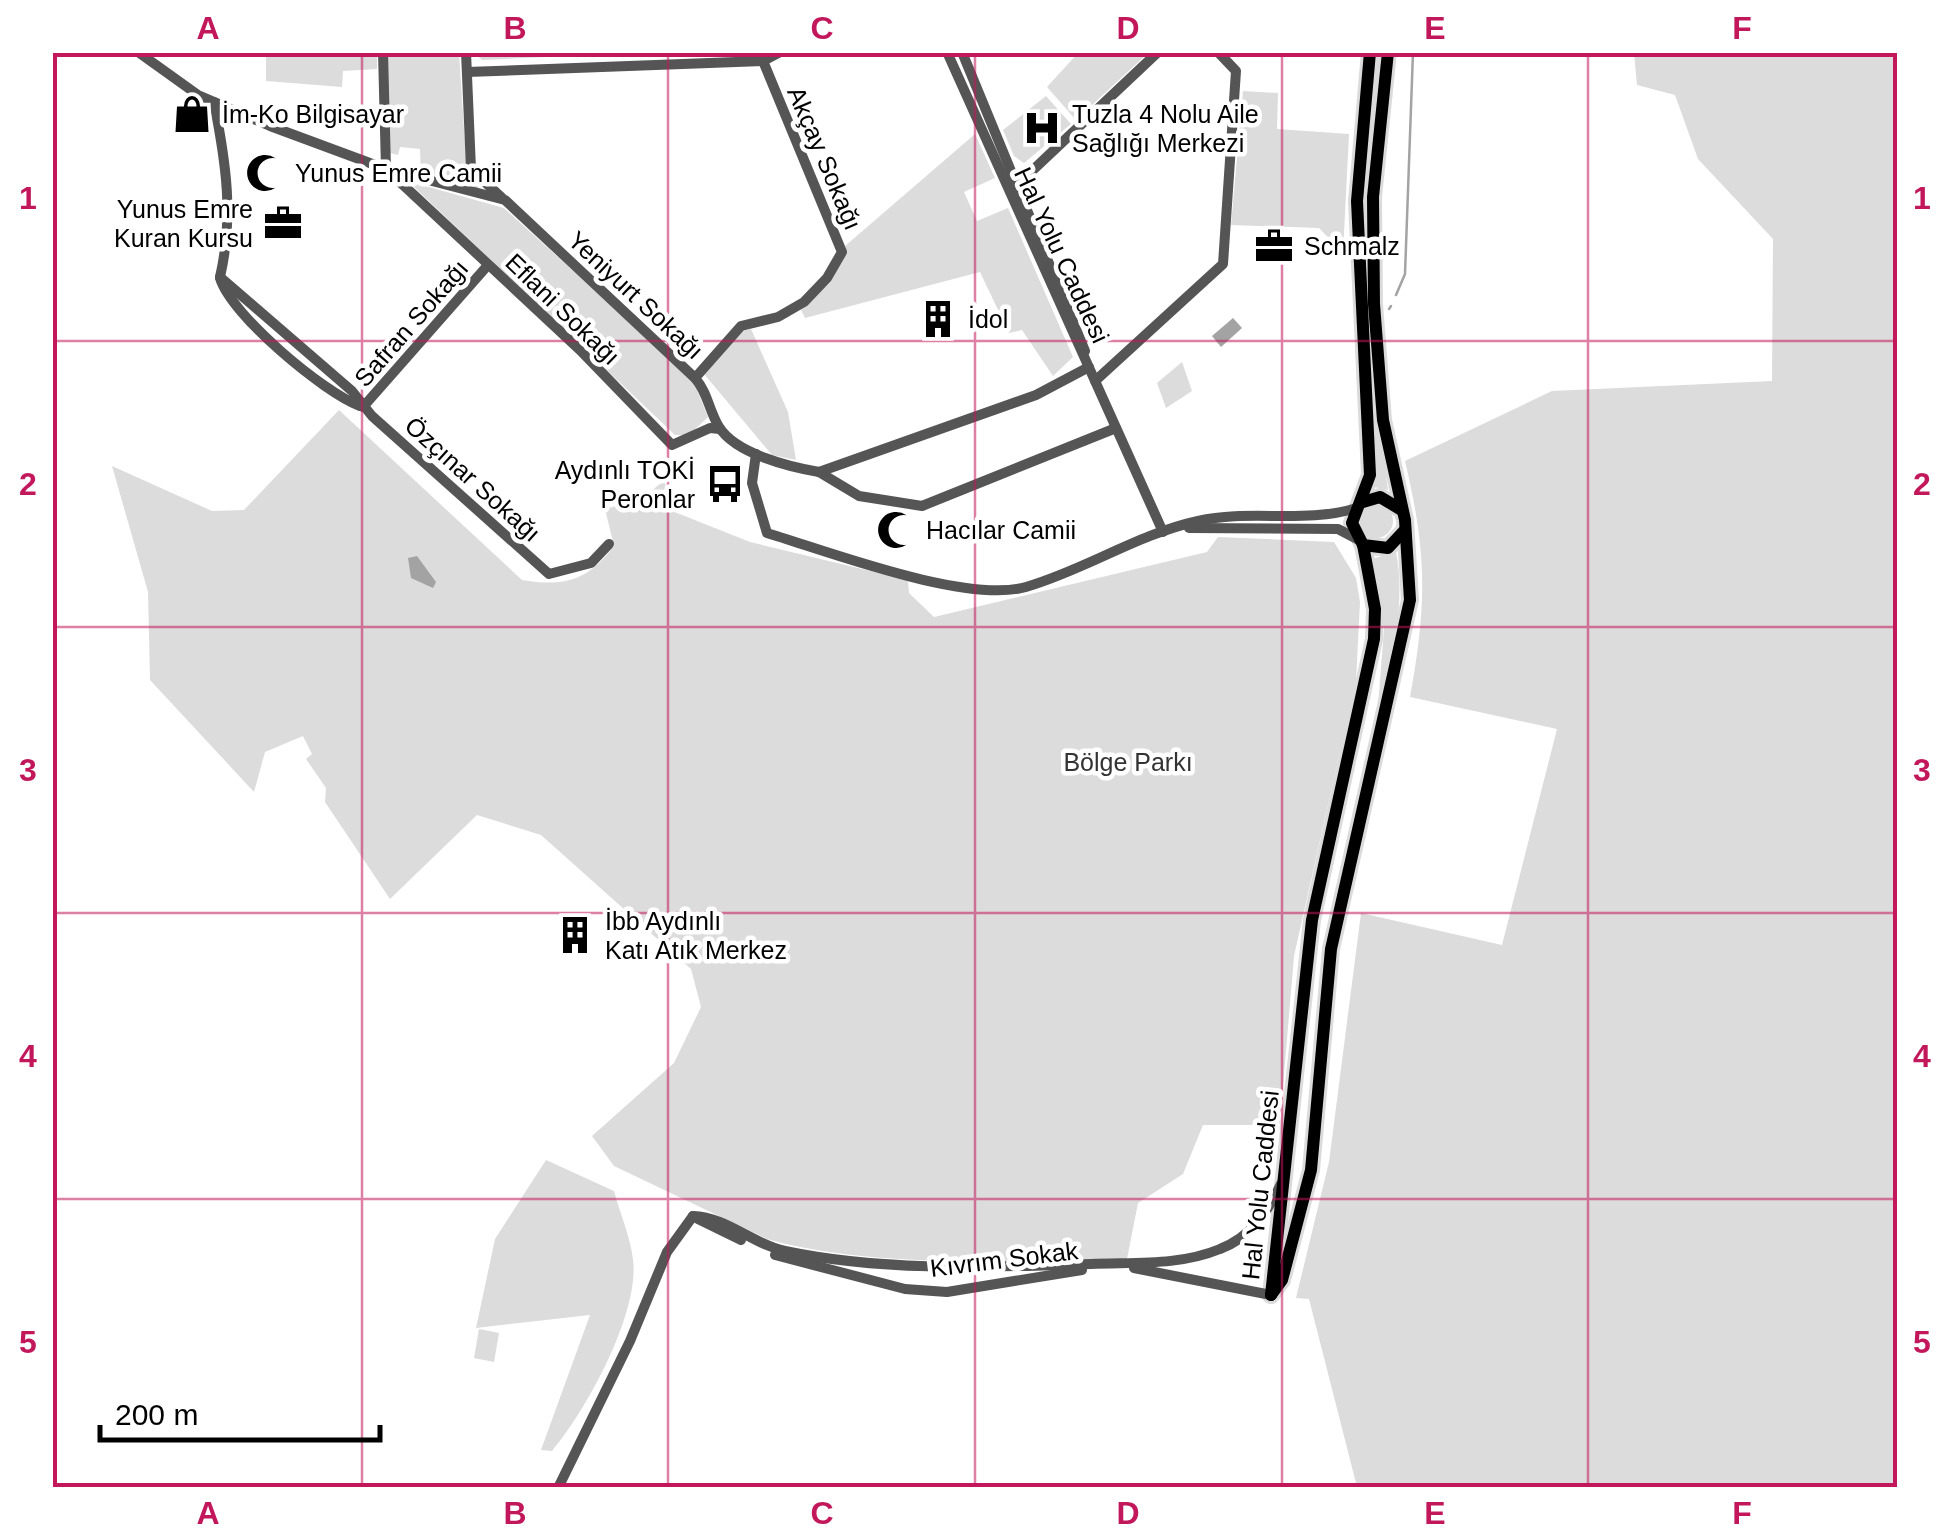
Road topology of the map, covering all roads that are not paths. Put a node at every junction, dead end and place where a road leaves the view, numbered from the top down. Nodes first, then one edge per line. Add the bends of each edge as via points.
1 (138, 52) edge
2 (383, 52) edge
3 (466, 52) edge
4 (780, 52) edge
5 (948, 52) edge
6 (962, 52) edge
7 (1158, 52) edge
8 (1218, 52) edge
9 (1370, 52) edge
10 (1388, 52) edge
11 (763, 61) junction
12 (467, 72) junction
13 (214, 102) junction
14 (386, 168) junction
15 (1018, 184) junction
16 (504, 200) junction
17 (488, 265) junction
18 (1089, 367) junction
19 (695, 378) junction
20 (1096, 381) junction
21 (363, 407) junction
22 (1116, 428) junction
23 (720, 429) junction
24 (756, 454) junction
25 (819, 472) junction
26 (1360, 505) junction
27 (1402, 511) junction
28 (1404, 529) junction
29 (1163, 532) junction
30 (1360, 542) junction
31 (609, 544) dead end
32 (1284, 1179) junction
33 (693, 1216) junction
34 (1271, 1295) junction
35 (558, 1488) edge

1 - 13 street, Yeniyurt Sokağı
2 - 14 street
3 - 12 street
4 - 11 street
5 - 18 street, Hal Yolu Caddesi
6 - 15 street, Hal Yolu Caddesi
7 - 15 street
8 - 20 street via 1236,72 1223,264
9 - 26 main road via 1358,201 1370,453
10 - 27 main road via 1374,197 1374,304 1384,420
11 - 12 street
11 - 19 street, Akçay Sokağı via 842,252 804,302 778,318 741,326
12 - 16 street via 472,169
13 - 14 street, Yeniyurt Sokağı
13 - 21 street, Özçınar Sokağı via 228,169 230,233 220,278 225,296 296,362
14 - 16 street, Yeniyurt Sokağı
14 - 17 street, Eflani Sokağı
15 - 18 street, Hal Yolu Caddesi
16 - 19 street, Yeniyurt Sokağı
17 - 21 street, Safran Sokağı
17 - 23 street, Eflani Sokağı via 672,446
18 - 20 street, Hal Yolu Caddesi
18 - 25 street via 1036,395
19 - 23 street, Yeniyurt Sokağı
20 - 22 street, Hal Yolu Caddesi
21 - 31 street, Özçınar Sokağı via 550,574 591,564
22 - 25 street via 922,506 860,496
22 - 29 street, Hal Yolu Caddesi
23 - 24 street
24 - 25 street
24 - 29 street via 752,483 767,533 956,589 993,593 1026,587
26 - 27 main road via 1380,497
26 - 29 street via 1328,516 1216,518
26 - 30 main road via 1352,523
27 - 28 main road
28 - 30 main road via 1388,548
28 - 34 main road, Hal Yolu Caddesi via 1407,626 1331,950 1305,1199 1282,1280
29 - 30 street via 1338,529
30 - 32 main road, Hal Yolu Caddesi via 1372,583 1374,639 1312,920
32 - 33 street via 1247,1234 1220,1249 1168,1261 878,1264 777,1249 716,1219
32 - 34 main road, Hal Yolu Caddesi
33 - 34 street, Kıvrım Sokak via 791,1261 905,1289 947,1292 1120,1267
33 - 35 street via 667,1252

